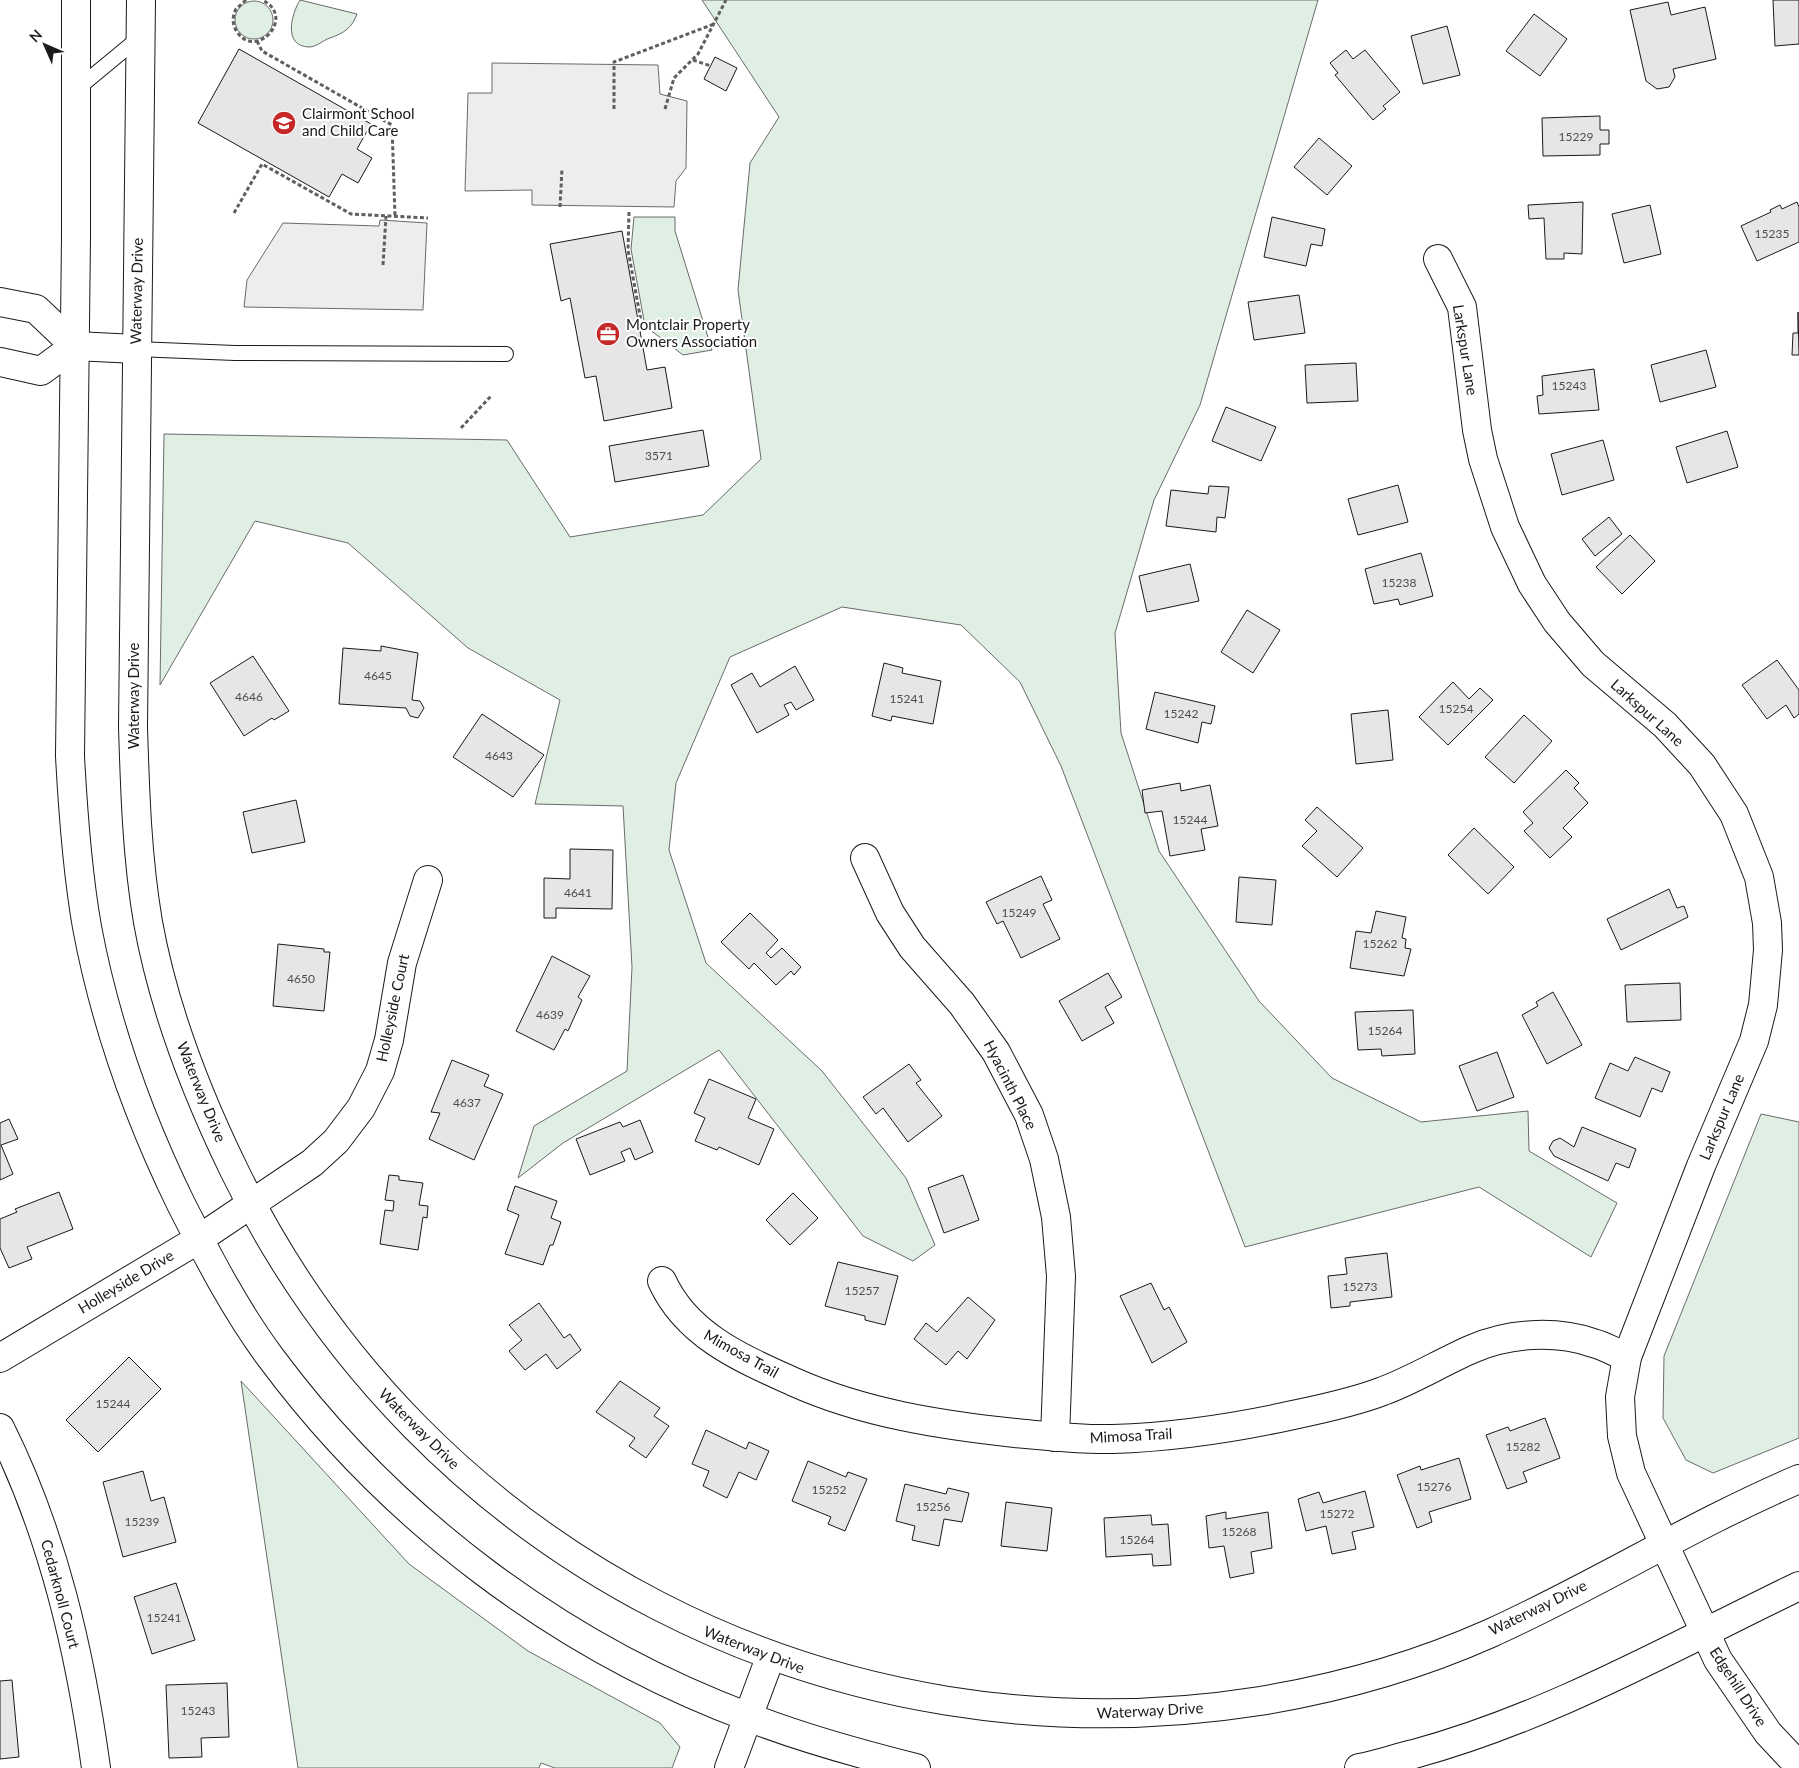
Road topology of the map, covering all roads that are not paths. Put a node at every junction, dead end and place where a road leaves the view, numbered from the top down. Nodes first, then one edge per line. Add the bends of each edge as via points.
1 (76, 0) edge
2 (141, 0) edge
3 (141, 36) junction
4 (77, 89) junction
5 (1438, 259) dead end
6 (0, 302) edge
7 (75, 346) junction
8 (136, 349) junction
9 (506, 354) dead end
10 (0, 362) edge
11 (865, 858) dead end
12 (428, 880) dead end
13 (251, 1204) junction
14 (199, 1239) junction
15 (662, 1281) dead end
16 (1626, 1357) junction
17 (0, 1358) edge
18 (0, 1428) edge
19 (1055, 1437) junction
20 (1799, 1479) edge
21 (1664, 1546) junction
22 (1799, 1586) edge
23 (1704, 1631) junction
24 (770, 1658) junction
25 (749, 1718) junction
26 (1799, 1766) edge
27 (96, 1768) edge
28 (729, 1768) edge
29 (916, 1768) edge
30 (1359, 1768) edge

1 - 4 main road
2 - 3 main road, Waterway Drive
3 - 4 lane
3 - 8 main road, Waterway Drive
4 - 7 main road
5 - 16 main road, Larkspur Lane via 1462,307 1483,459 1504,527 1532,584 1557,622 1593,664 1664,725 1702,765 1744,834 1761,886 1767,923 1767,973 1754,1041
6 - 7 main road via 36,309
7 - 8 main road
7 - 10 main road via 41,371
7 - 14 main road via 70,756 76,852 87,927 109,1020 128,1081
8 - 9 lane via 235,353
8 - 13 main road, Waterway Drive via 132,727 137,825 148,922 180,1042 212,1124
11 - 19 main road, Hyacinth Place via 890,913 912,947 962,1004 996,1052 1029,1115 1044,1159 1056,1217 1061,1276
12 - 13 main road, Holleyside Court via 402,963 380,1071 361,1108 336,1141 312,1163
13 - 14 main road, Holleyside Drive
13 - 24 main road, Waterway Drive via 325,1323 365,1375 421,1435 481,1491 546,1540 630,1594 704,1631
14 - 17 main road, Holleyside Drive
14 - 25 main road via 238,1309 271,1358 334,1434 403,1505 446,1543 504,1587 581,1636 677,1687
15 - 19 main road, Mimosa Trail via 682,1314 704,1336 756,1365 816,1392 878,1411 945,1424
16 - 19 main road, Mimosa Trail via 1593,1343 1557,1336 1521,1336 1472,1348 1382,1392 1294,1415 1195,1432 1113,1439
16 - 21 main road, Larkspur Lane via 1620,1397 1622,1436 1631,1474
18 - 27 main road, Cedarknoll Court via 20,1467 52,1558 76,1650
20 - 21 main road, Waterway Drive
21 - 23 main road, Edgehill Drive
21 - 24 main road, Waterway Drive via 1492,1632 1418,1662 1342,1684 1261,1701 1194,1710 1110,1715 1025,1713 941,1703 875,1690
22 - 23 main road
23 - 26 main road, Edgehill Drive via 1731,1682 1768,1733
23 - 30 main road via 1624,1674 1534,1714 1450,1744
24 - 25 main road
25 - 28 main road
25 - 29 main road via 830,1746

